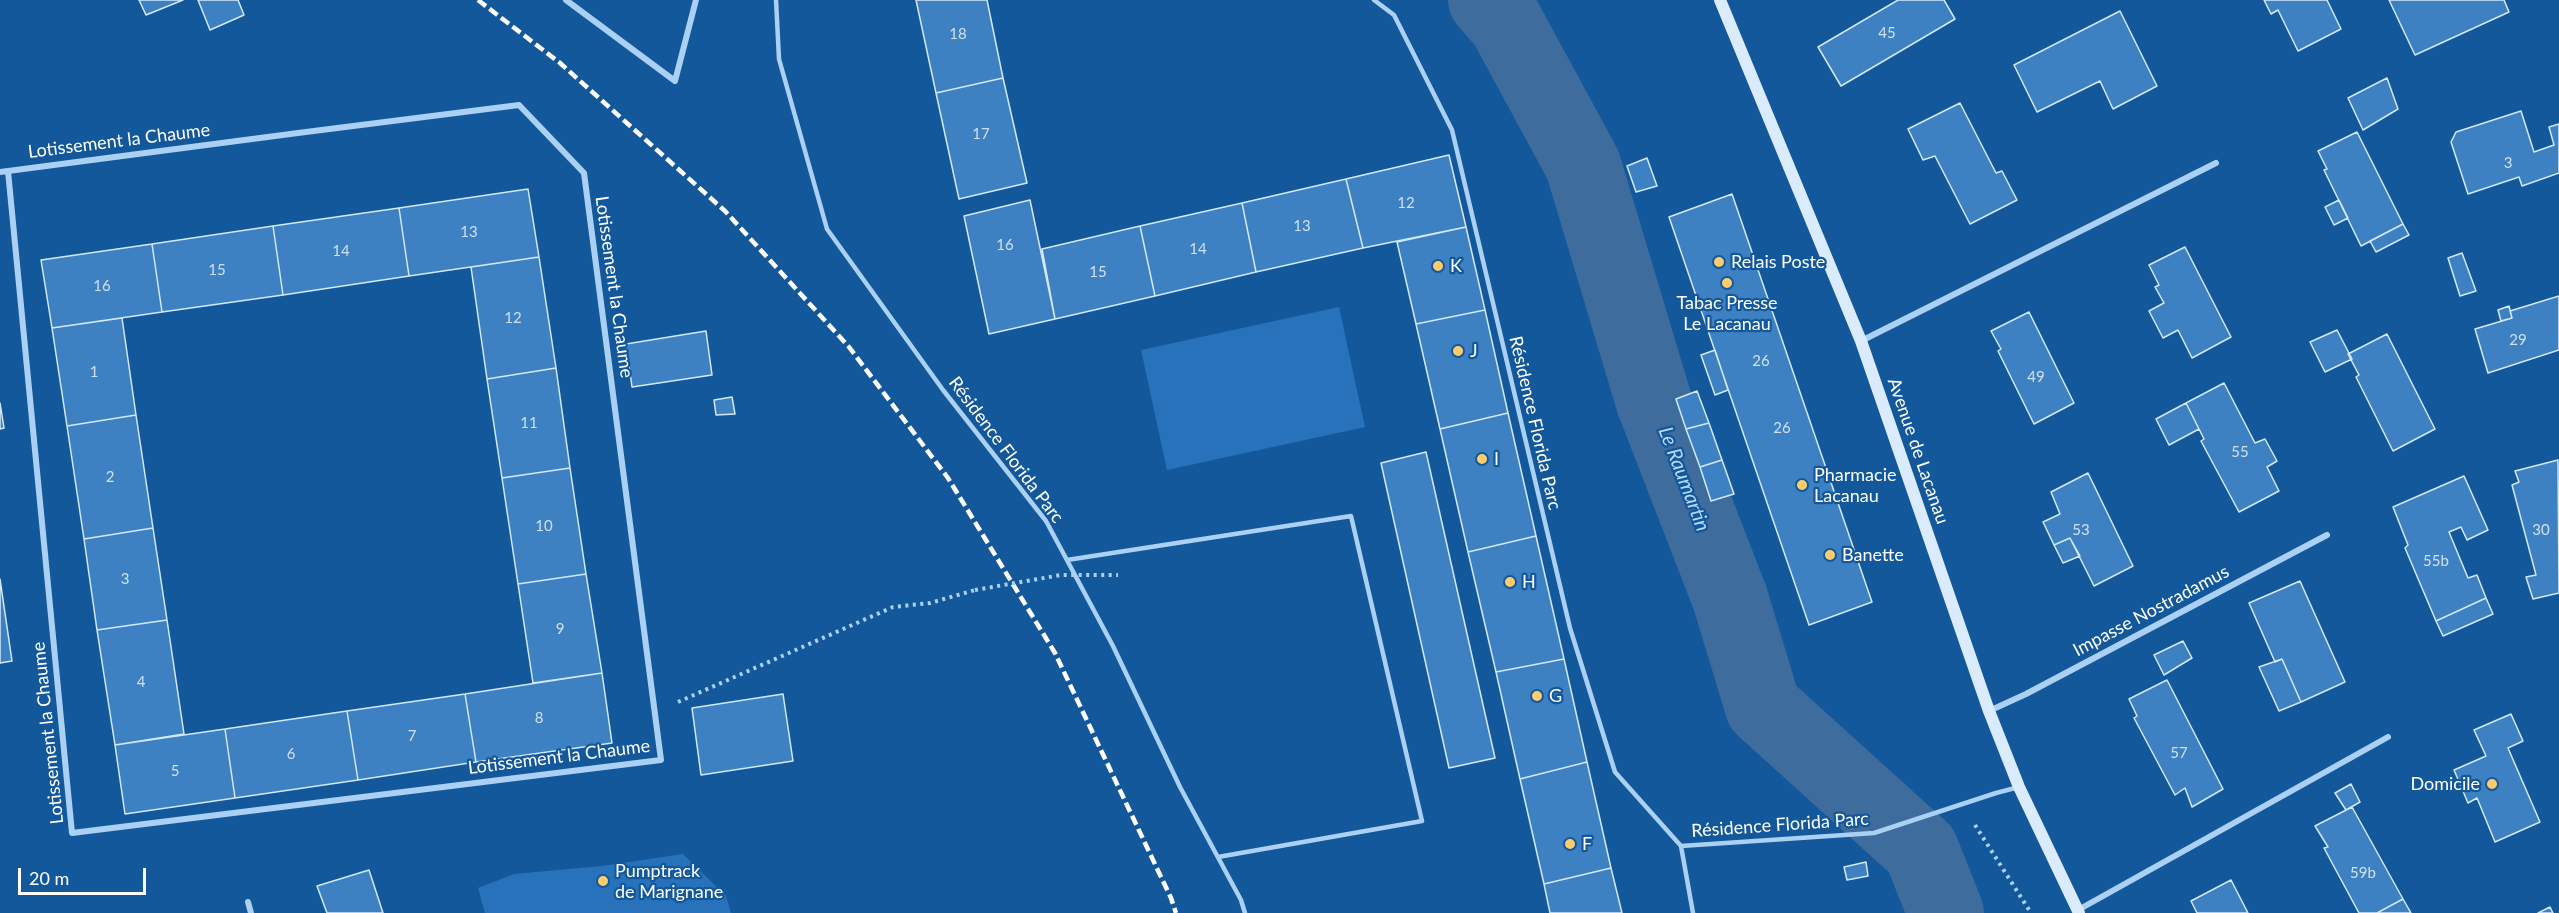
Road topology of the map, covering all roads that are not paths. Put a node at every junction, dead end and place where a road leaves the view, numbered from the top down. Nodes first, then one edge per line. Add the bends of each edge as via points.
1 (566, 0) edge
2 (696, 0) edge
3 (776, 0) edge
4 (1374, 0) edge
5 (1720, 0) edge
6 (2216, 163) dead end
7 (8, 171) junction
8 (0, 172) edge
9 (1861, 341) junction
10 (2327, 535) dead end
11 (1067, 560) junction
12 (1989, 711) junction
13 (2388, 737) dead end
14 (2019, 787) junction
15 (1681, 846) junction
16 (1218, 857) junction
17 (248, 902) dead end
18 (2079, 912) edge
19 (251, 913) edge
20 (1245, 913) edge
21 (1693, 913) edge

1 - 2 street via 675,81
3 - 11 lane, Résidence Florida Parc via 779,59 827,229 943,390 1046,521
4 - 15 lane, Résidence Florida Parc via 1394,15 1452,130 1570,628 1615,772
5 - 9 street, Avenue de Lacanau
6 - 9 street
7 - 7 street, Lotissement la Chaume via 519,105 584,173 661,760 72,833
7 - 8 street, Lotissement la Chaume
9 - 12 street, Avenue de Lacanau
10 - 12 street, Impasse Nostradamus
11 - 16 lane, Résidence Florida Parc
11 - 16 lane via 1351,516 1422,821
12 - 14 street, Avenue de Lacanau
13 - 18 street
14 - 15 lane, Résidence Florida Parc via 1874,833
14 - 18 street, Avenue de Lacanau
15 - 21 lane, Résidence Florida Parc
16 - 20 lane, Résidence Florida Parc
17 - 19 street

